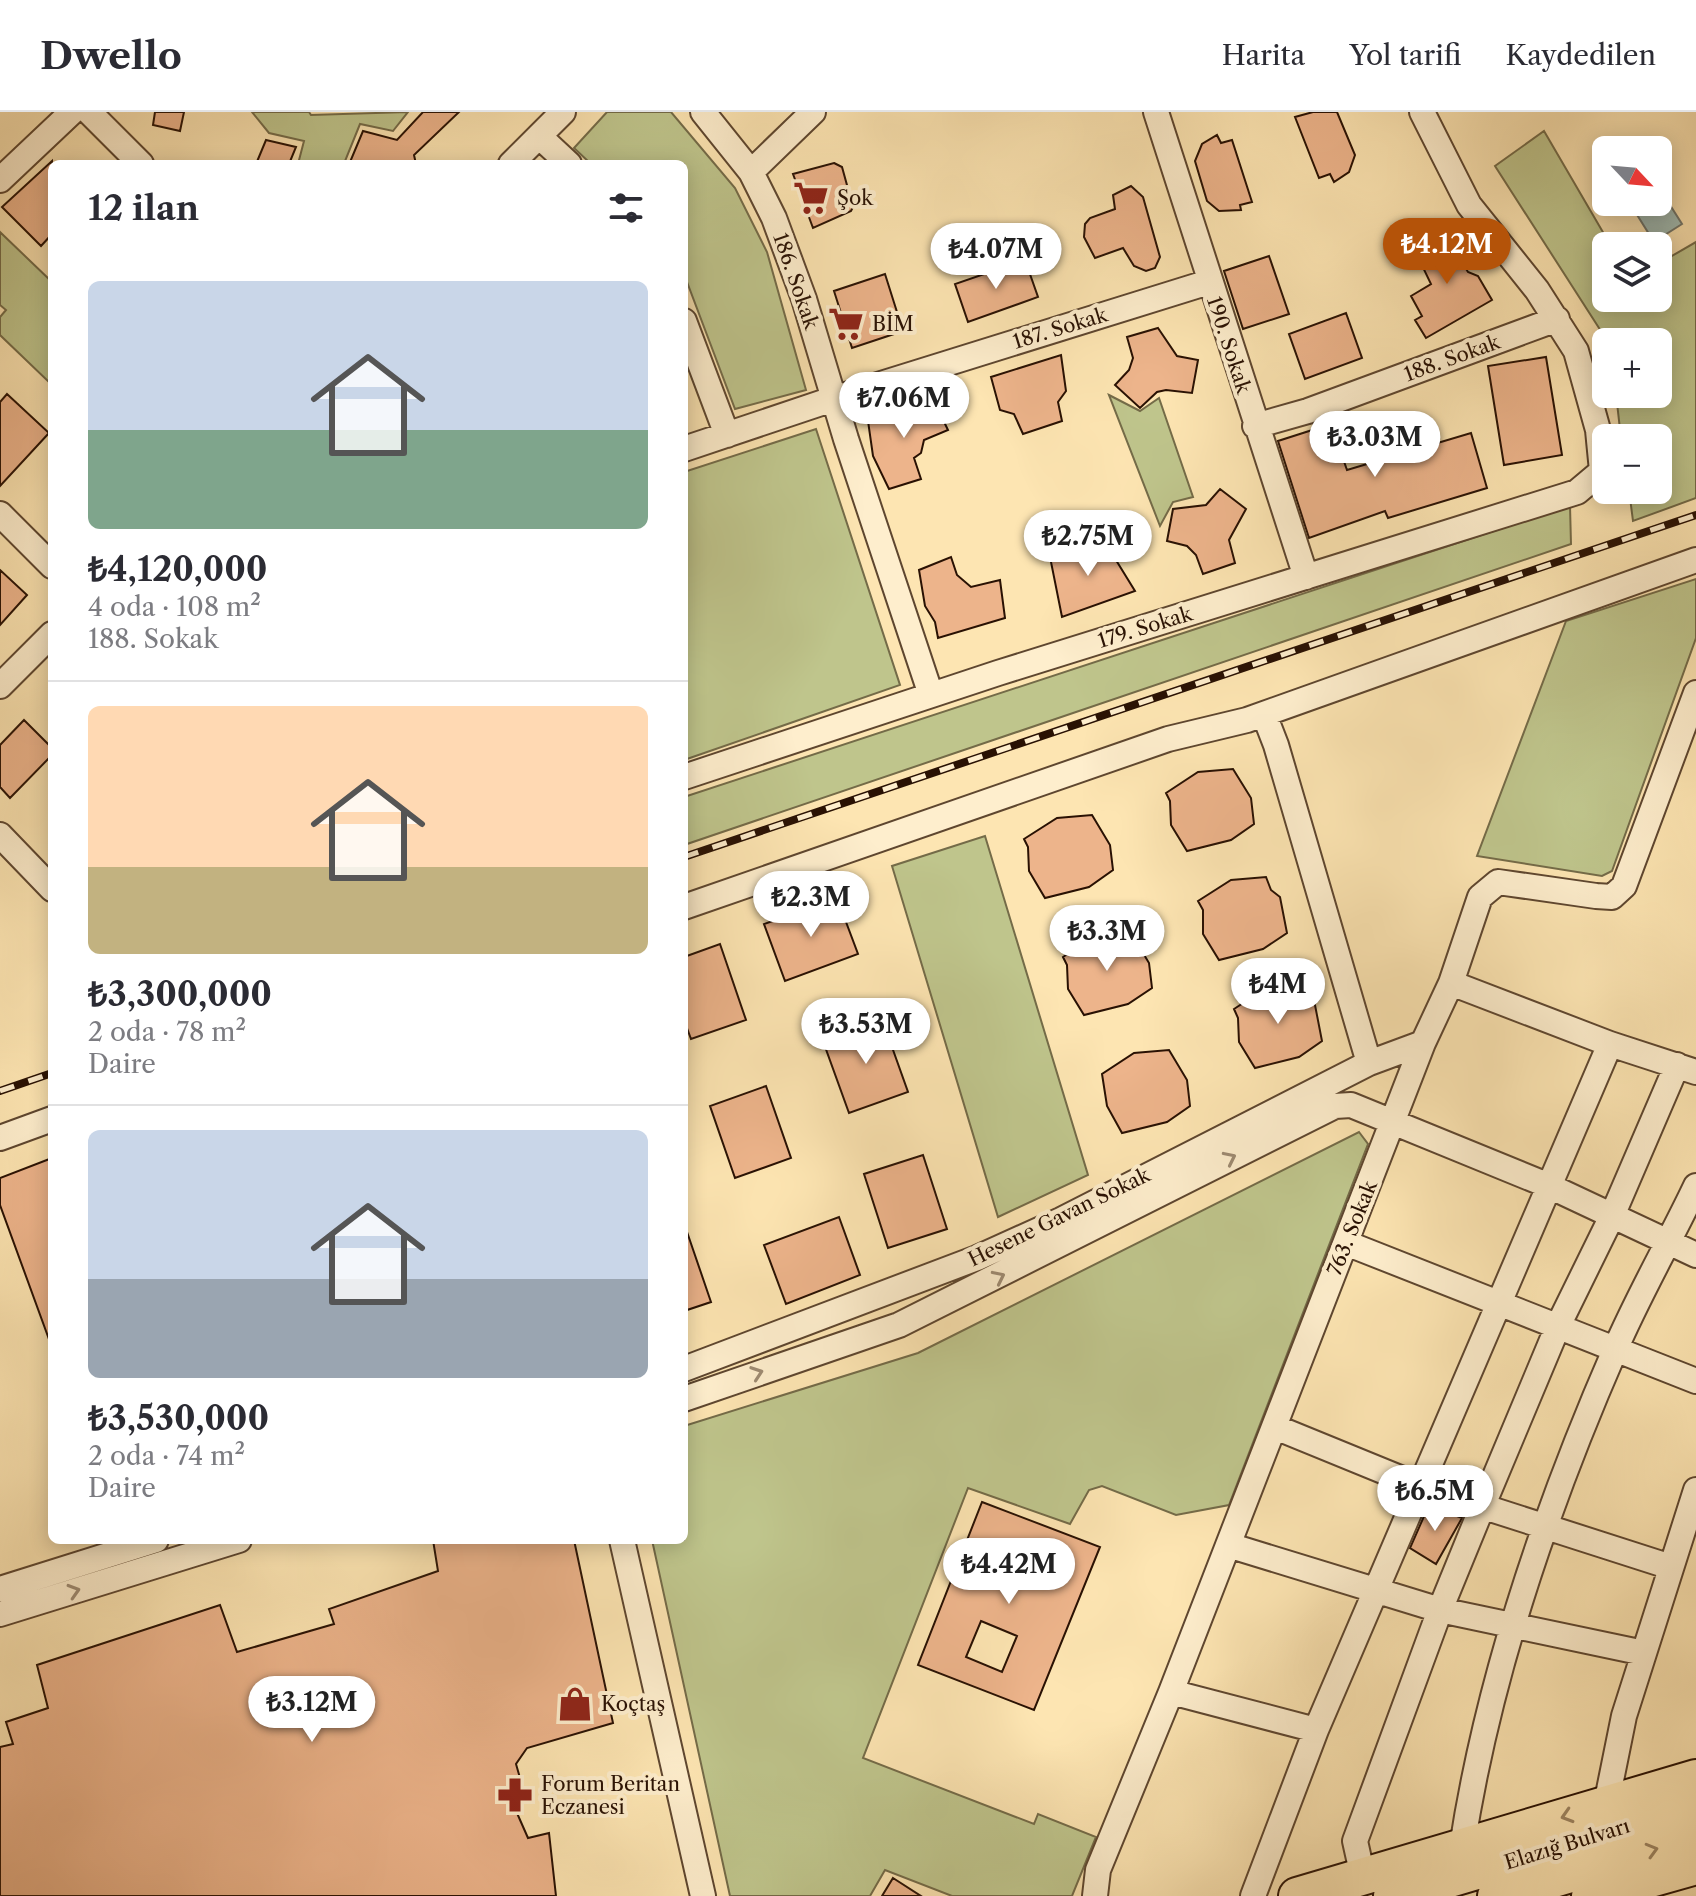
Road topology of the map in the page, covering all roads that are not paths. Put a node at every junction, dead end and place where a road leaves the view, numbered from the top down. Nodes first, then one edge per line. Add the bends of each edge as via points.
1 (72, 112) edge
2 (89, 112) edge
3 (563, 112) edge
4 (703, 112) edge
5 (813, 112) edge
6 (1156, 112) edge
7 (1422, 112) edge
8 (539, 136) junction
9 (137, 160) edge
10 (515, 160) edge
11 (565, 160) edge
12 (751, 172) junction
13 (0, 180) edge
14 (1209, 282) junction
15 (1557, 319) junction
16 (688, 332) edge
17 (833, 399) junction
18 (1255, 426) junction
19 (727, 435) junction
20 (688, 448) edge
21 (0, 514) edge
22 (1696, 560) edge
23 (48, 562) edge
24 (1306, 577) junction
25 (48, 638) edge
26 (0, 686) edge
27 (1696, 693) edge
28 (931, 695) junction
29 (1264, 714) junction
30 (688, 776) edge
31 (0, 835) edge
32 (48, 885) edge
33 (688, 906) edge
34 (1451, 983) junction
35 (1423, 1043) junction
36 (1610, 1044) junction
37 (1369, 1063) junction
38 (1687, 1069) edge
39 (48, 1120) edge
40 (1394, 1123) junction
41 (0, 1138) edge
42 (1547, 1185) junction
43 (1696, 1186) edge
44 (1612, 1216) junction
45 (1346, 1243) junction
46 (1669, 1243) junction
47 (1696, 1255) edge
48 (1500, 1305) junction
49 (1558, 1326) junction
50 (1616, 1348) junction
51 (688, 1367) edge
52 (1696, 1381) edge
53 (688, 1398) edge
54 (1275, 1427) junction
55 (1422, 1487) junction
56 (1696, 1490) edge
57 (1483, 1505) junction
58 (1546, 1525) junction
59 (143, 1544) edge
60 (226, 1544) edge
61 (623, 1544) edge
62 (1228, 1545) junction
63 (1671, 1567) junction
64 (0, 1589) edge
65 (1376, 1593) junction
66 (1440, 1610) junction
67 (0, 1614) edge
68 (1514, 1626) junction
69 (1644, 1653) junction
70 (1171, 1692) junction
71 (1316, 1730) junction
72 (1696, 1778) edge
73 (1606, 1805) junction
74 (1696, 1806) edge
75 (1696, 1837) edge
76 (1462, 1847) junction
77 (1696, 1866) edge
78 (1377, 1886) edge
79 (703, 1896) edge
80 (1095, 1896) edge
81 (1253, 1896) edge
82 (1297, 1896) edge
83 (1496, 1896) edge
84 (1590, 1896) edge

1 - 13 street
2 - 9 street
3 - 8 street
4 - 12 street, 186. Sokak
5 - 12 street
6 - 14 street, 190. Sokak
7 - 15 street via 1469,205
8 - 10 street
8 - 11 street
12 - 17 street, 186. Sokak via 804,299
14 - 17 street, 187. Sokak
14 - 18 street, 190. Sokak
15 - 18 street, 188. Sokak
15 - 24 street, 179. Sokak via 1576,351 1598,430 1602,471 1577,492
16 - 19 street
17 - 19 street, 187. Sokak
17 - 28 street, 186. Sokak
18 - 24 street, 190. Sokak
19 - 20 street, 187. Sokak
21 - 23 street
22 - 29 street
24 - 28 street, 179. Sokak
25 - 26 street
27 - 34 street, 763. Sokak via 1624,886 1612,897 1498,882 1480,897
28 - 30 street, 179. Sokak
29 - 33 street via 1168,739
29 - 37 street
31 - 32 street
34 - 35 street, 763. Sokak
34 - 36 street
35 - 37 street, Hesene Gavan Sokak
35 - 40 street, 763. Sokak
36 - 38 street
36 - 42 street
37 - 51 street, Hesene Gavan Sokak via 977,1258
38 - 44 street
39 - 41 street
40 - 42 street
40 - 45 street, 763. Sokak
53 -> 40 street via 899,1325 1335,1106 1351,1105
42 - 44 street
42 - 48 street
43 - 46 street
44 - 46 street
44 - 49 street
45 - 48 street
45 - 54 street, 763. Sokak
46 - 47 street
46 - 50 street
48 - 49 street
48 - 55 street
49 - 50 street
49 - 57 street
50 - 52 street
50 - 58 street
54 - 55 street
54 - 62 street, 763. Sokak
55 - 57 street
55 - 65 street
56 - 63 street
57 - 58 street
57 - 66 street
58 - 63 street
58 - 68 street
59 - 64 street
67 -> 60 street
61 - 79 street
62 - 65 street
62 - 70 street, 763. Sokak
63 - 69 street
65 - 66 street
65 - 71 street
66 - 68 street
66 - 78 street via 1355,1841
68 - 69 street
68 - 76 street via 1470,1795
69 - 73 street via 1624,1716
70 - 71 street
70 - 80 street, 763. Sokak via 1098,1870
71 - 81 street
72 - 73 highway
73 -> 76 highway
74 - 78 highway, Elazığ Bulvarı
83 -> 75 highway, Elazığ Bulvarı
76 - 78 highway
77 - 84 highway
78 - 82 highway

